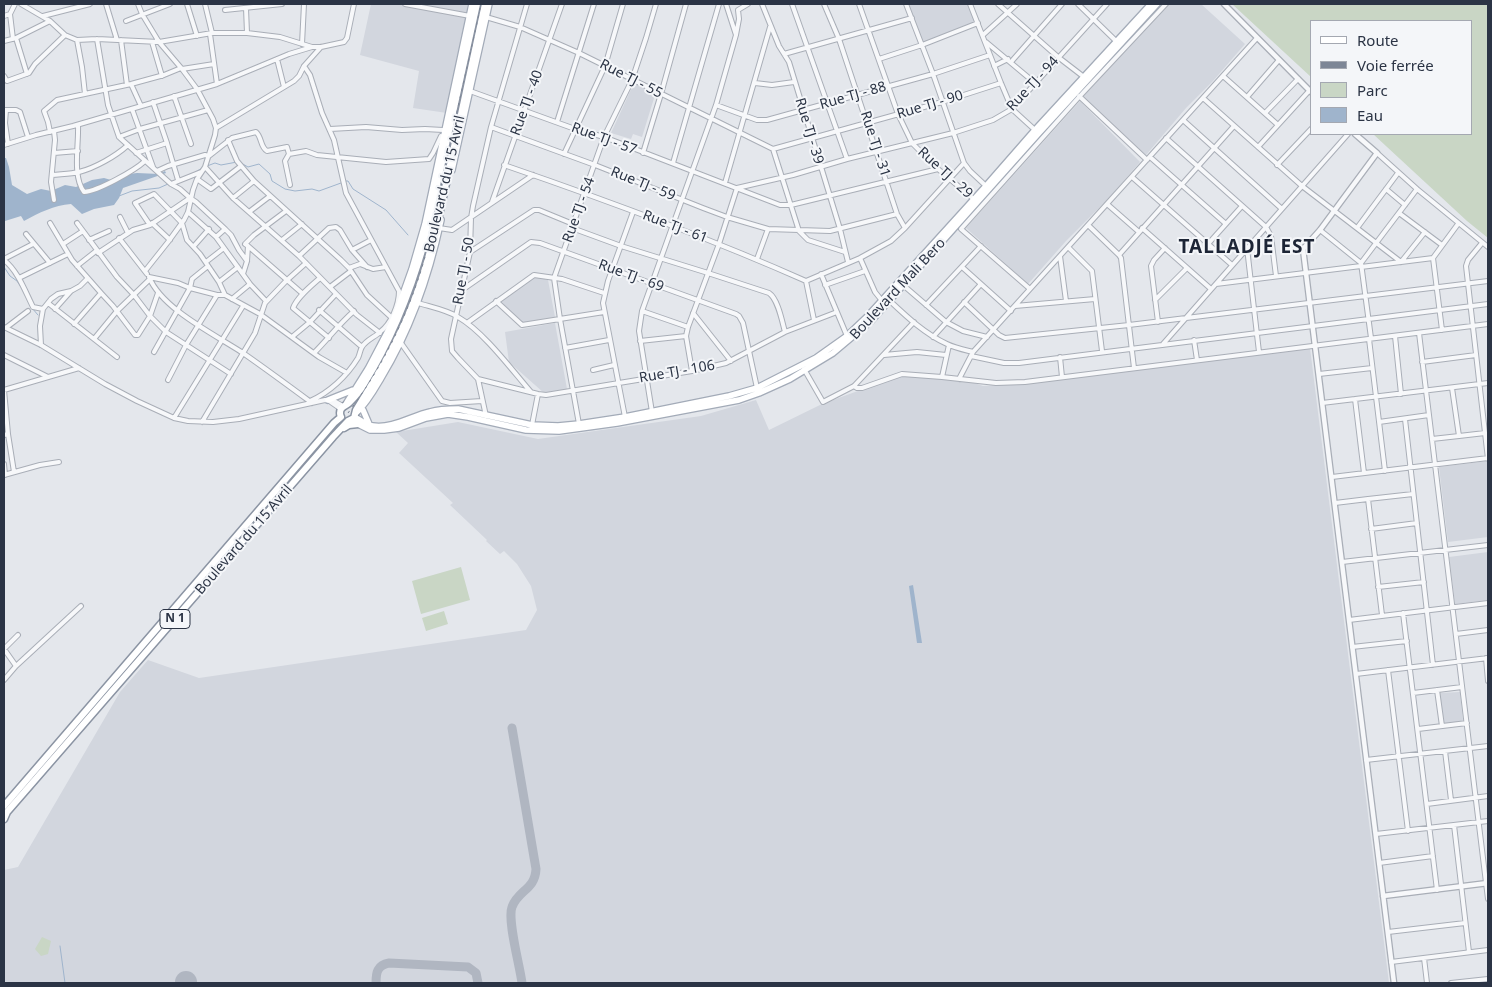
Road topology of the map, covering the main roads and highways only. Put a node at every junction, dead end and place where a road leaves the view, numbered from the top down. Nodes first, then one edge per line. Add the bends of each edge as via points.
1 (472, 4) edge
2 (478, 4) edge
3 (485, 4) edge
4 (489, 4) edge
5 (1151, 4) edge
6 (1157, 4) edge
7 (1086, 79) junction
8 (976, 201) junction
9 (886, 302) junction
10 (804, 369) junction
11 (355, 389) junction
12 (328, 400) road end
13 (344, 406) junction
14 (652, 413) junction
15 (355, 415) junction
16 (341, 417) junction
17 (486, 418) junction
18 (358, 424) junction
19 (371, 425) junction
20 (340, 429) junction
21 (4, 806) edge
22 (4, 819) edge

1 - 11 main road, Boulevard du 15 Avril via 424,224 405,290 389,329
2 - 13 highway, Boulevard du 15 Avril via 414,278 389,338 365,383
3 - 15 highway, Boulevard du 15 Avril via 423,275 398,338
4 - 15 main road, Boulevard du 15 Avril via 427,277 401,343 376,387
5 - 7 main road, Boulevard Mali Bero
6 - 7 main road, Boulevard Mali Bero
7 - 8 main road, Boulevard Mali Bero via 1034,130
7 - 8 main road, Boulevard Mali Bero via 1078,95 1038,134 985,199
8 - 9 main road, Boulevard Mali Bero
8 - 9 main road, Boulevard Mali Bero
9 - 10 main road, Boulevard Mali Bero
9 - 10 main road, Boulevard Mali Bero via 850,340 827,358
10 - 14 main road, Boulevard Mali Bero via 757,388
10 - 14 main road, Boulevard Mali Bero via 780,384 739,400
11 - 12 main road
11 - 13 main road, Boulevard du 15 Avril
13 - 15 highway via 353,406
13 - 16 highway
14 - 17 main road, Boulevard Mali Bero via 553,426
14 - 17 main road, Boulevard Mali Bero via 559,432 526,430
15 - 16 highway via 344,420
15 - 18 main road, Boulevard Mali Bero
15 - 19 main road
15 - 19 main road
15 - 20 highway, Boulevard du 15 Avril / N 1
16 - 21 highway, Boulevard du 15 Avril / N 1
17 - 18 main road, Boulevard Mali Bero via 448,414 384,430 370,430
17 - 19 main road, Boulevard Mali Bero via 458,409 440,410 384,426
18 - 20 highway
20 - 22 highway, Boulevard du 15 Avril / N 1

